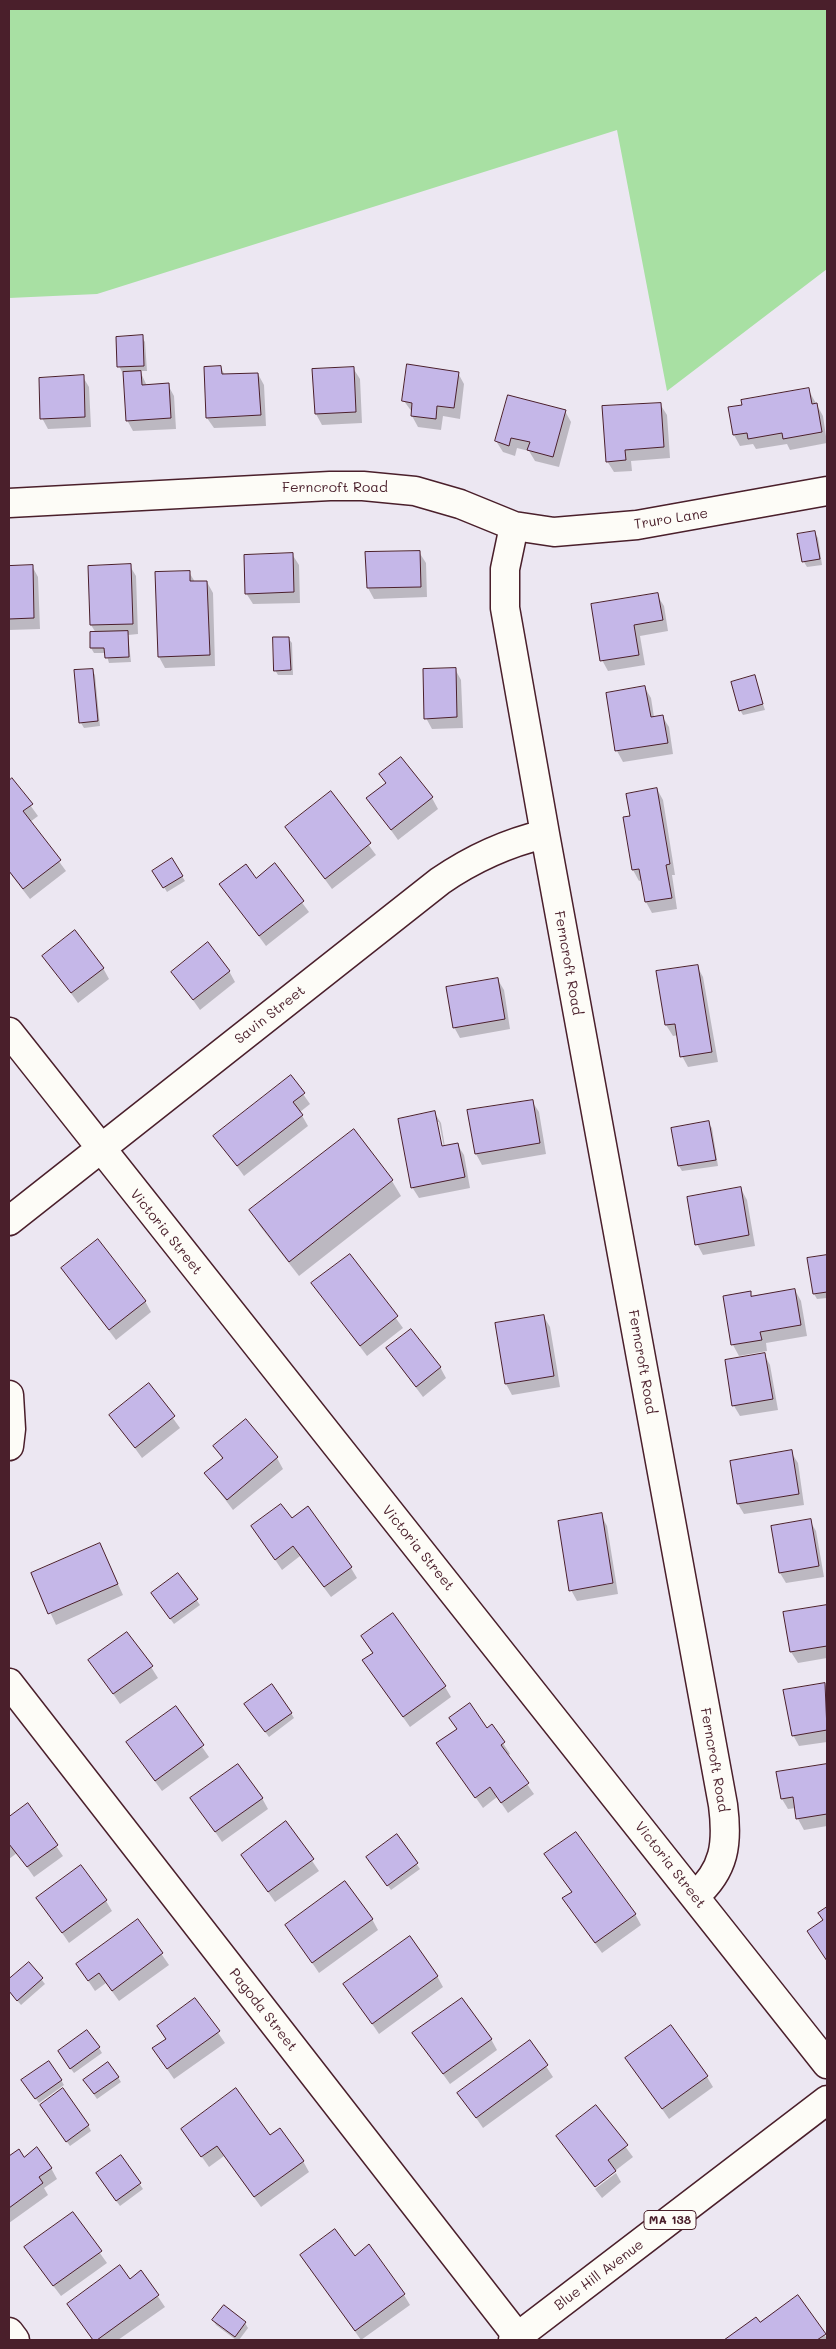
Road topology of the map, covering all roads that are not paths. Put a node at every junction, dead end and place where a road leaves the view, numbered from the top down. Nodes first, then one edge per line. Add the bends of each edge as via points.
1 (827, 491) edge
2 (9, 503) edge
3 (514, 526) junction
4 (544, 834) junction
5 (9, 1032) edge
6 (100, 1149) junction
7 (9, 1221) edge
8 (9, 1395) edge
9 (9, 1446) edge
10 (9, 1683) edge
11 (695, 1896) junction
12 (827, 2064) edge
13 (827, 2100) edge
14 (9, 2332) edge
15 (516, 2338) edge
16 (15, 2340) edge

1 - 3 main road, Truro Lane via 603,529 554,532
2 - 3 main road, Ferncroft Road via 363,486 436,496
3 - 4 main road, Ferncroft Road via 505,569 505,608
4 - 6 main road, Savin Street via 498,849 440,881
4 - 11 main road, Ferncroft Road via 723,1805 725,1841 722,1858 716,1874
5 - 6 main road, Victoria Street
6 - 7 main road, Savin Street
6 - 11 main road, Victoria Street
8 - 9 main road
10 - 15 main road, Pagoda Street
11 - 12 main road, Victoria Street
13 - 15 main road, Blue Hill Avenue / MA 138
14 - 16 main road

